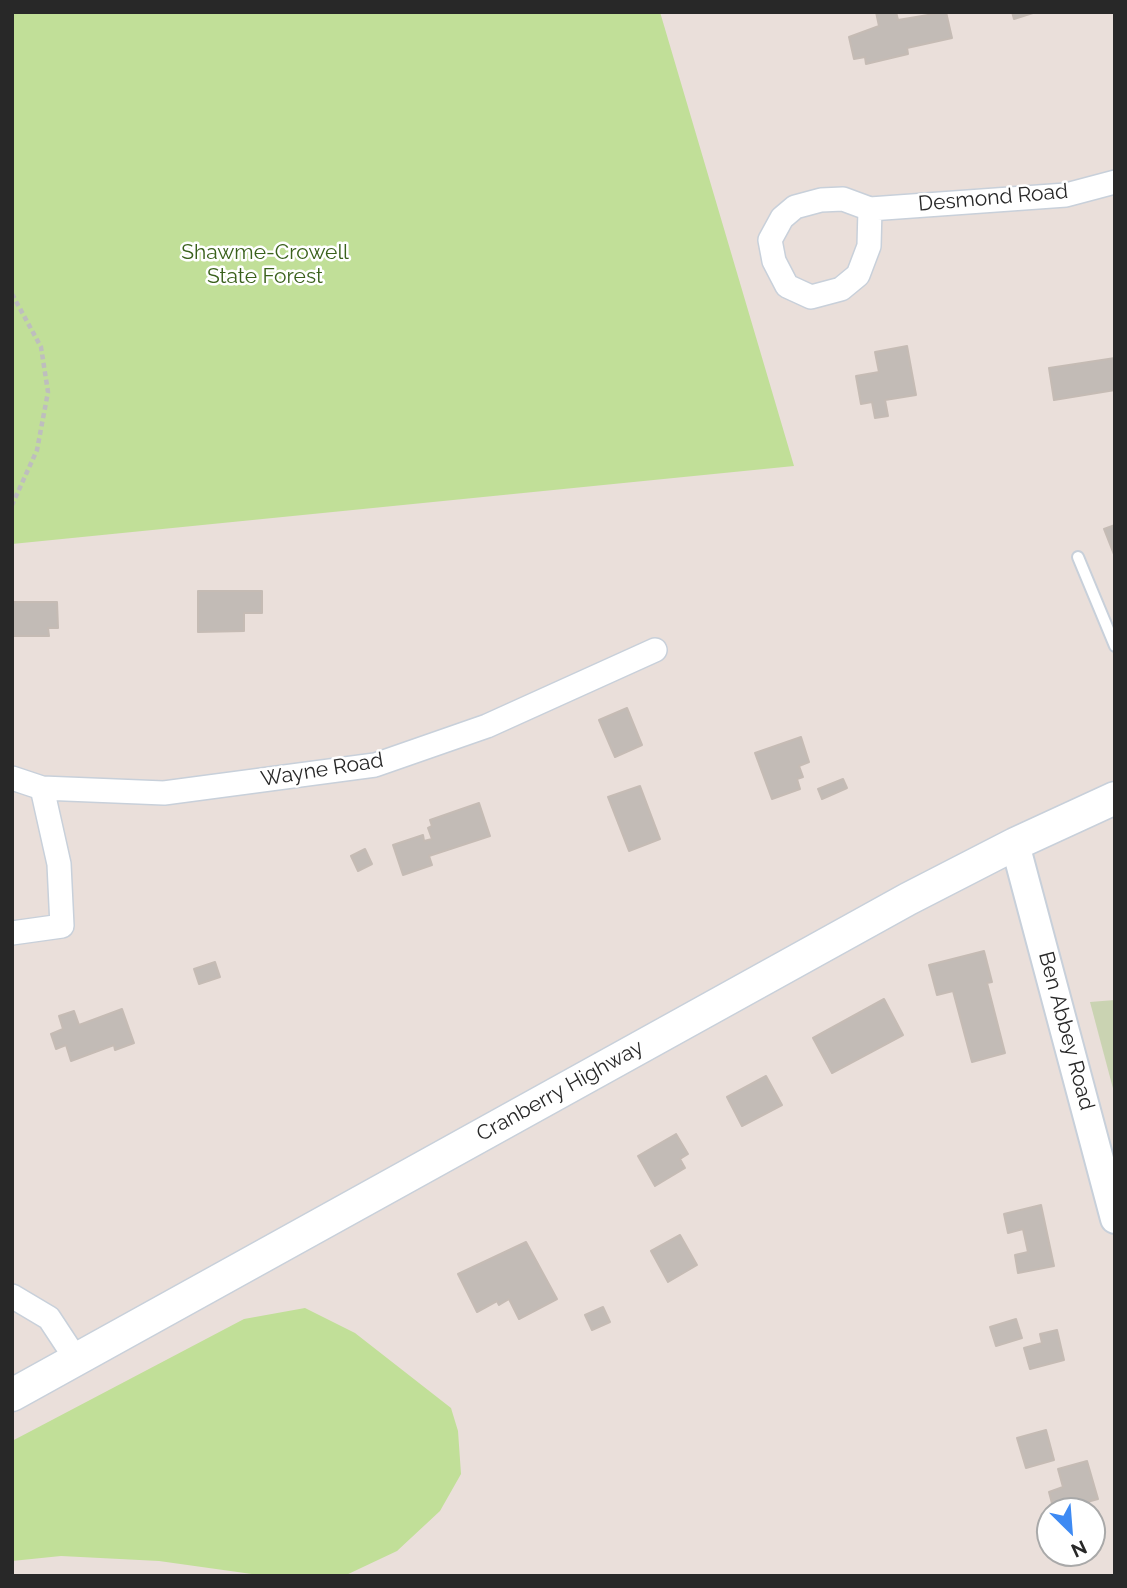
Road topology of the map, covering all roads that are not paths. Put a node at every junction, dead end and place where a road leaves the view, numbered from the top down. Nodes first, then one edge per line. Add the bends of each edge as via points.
1 (1115, 182) edge
2 (870, 209) junction
3 (1078, 557) dead end
4 (1115, 646) edge
5 (655, 650) dead end
6 (12, 778) edge
7 (42, 788) junction
8 (1115, 798) edge
9 (1015, 844) junction
10 (12, 933) edge
11 (1115, 1219) edge
12 (12, 1296) edge
13 (76, 1359) junction
14 (12, 1395) edge

1 - 2 street, Desmond Road via 1066,194
2 - 2 street, Desmond Road via 869,246 858,275 841,289 811,297 787,286 774,261 771,240 782,218 795,207 821,200 843,199
3 - 4 lane
5 - 7 street, Wayne Road via 487,726 375,765 164,793
6 - 7 street, Wayne Road
7 - 10 street via 59,864 62,926
8 - 9 main road, Cranberry Highway
9 - 11 street, Ben Abbey Road
9 - 13 main road, Cranberry Highway
12 - 13 street via 48,1318
13 - 14 main road, Cranberry Highway

